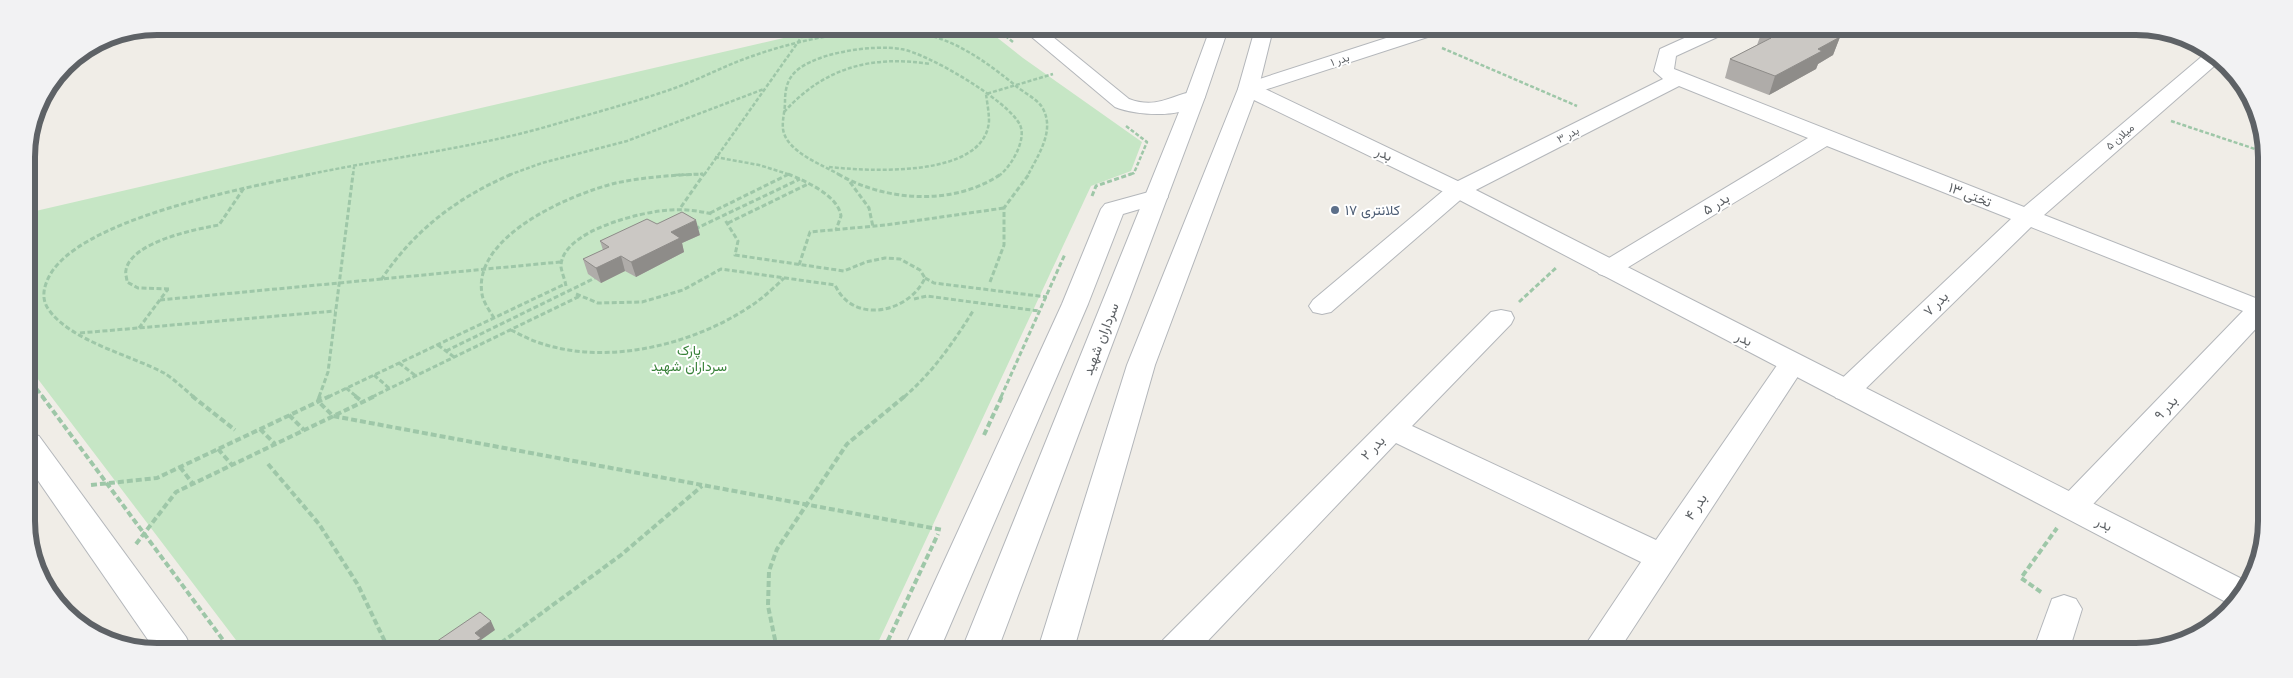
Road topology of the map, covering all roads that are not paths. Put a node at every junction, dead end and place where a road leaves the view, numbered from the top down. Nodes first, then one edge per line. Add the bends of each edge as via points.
1 (1039, 35) edge
2 (1217, 35) edge
3 (1262, 35) edge
4 (1417, 35) edge
5 (1698, 35) edge
6 (2209, 59) edge
7 (1678, 80) junction
8 (1248, 89) junction
9 (1195, 97) junction
10 (1824, 138) junction
11 (1458, 190) junction
12 (1156, 197) junction
13 (2027, 217) junction
14 (1608, 269) junction
15 (1322, 306) dead end
16 (2258, 306) edge
17 (2258, 312) edge
18 (1501, 318) road end
19 (1792, 364) junction
20 (1846, 391) junction
21 (1392, 429) junction
22 (35, 453) edge
23 (2072, 507) junction
24 (1662, 557) junction
25 (2236, 592) edge
26 (2064, 609) road end
27 (169, 643) edge
28 (925, 643) edge
29 (982, 643) edge
30 (1058, 643) edge
31 (1183, 643) edge
32 (1605, 643) edge
33 (2053, 643) edge

1 - 9 street via 1122,103 1134,108 1174,106
2 - 9 street, سرداران شهید
3 - 8 street
4 - 8 street, بدر ۱
5 - 7 street via 1666,53 1664,71
6 - 13 street, میلان ۵
7 - 10 street, تختی ۱۳
7 - 11 street, بدر ۳
8 - 11 street, بدر
8 - 30 street via 1141,366
9 - 12 street, سرداران شهید
10 - 13 street, تختی ۱۳
10 - 14 street, بدر ۵
11 - 14 street, بدر
11 - 15 street, بدر ۳
12 - 28 street via 1112,209 1073,308
12 - 29 street, سرداران شهید
13 - 16 street, تختی ۱۳
13 - 20 street, بدر ۷
14 - 19 street, بدر
17 - 23 street, بدر ۹
18 - 21 street, بدر ۲
19 - 20 street, بدر
19 - 24 street, بدر ۴
20 - 23 street, بدر
21 - 24 street
21 - 31 street, بدر ۲
22 - 27 street
23 - 25 street, بدر
24 - 32 street, بدر ۴
26 - 33 street

